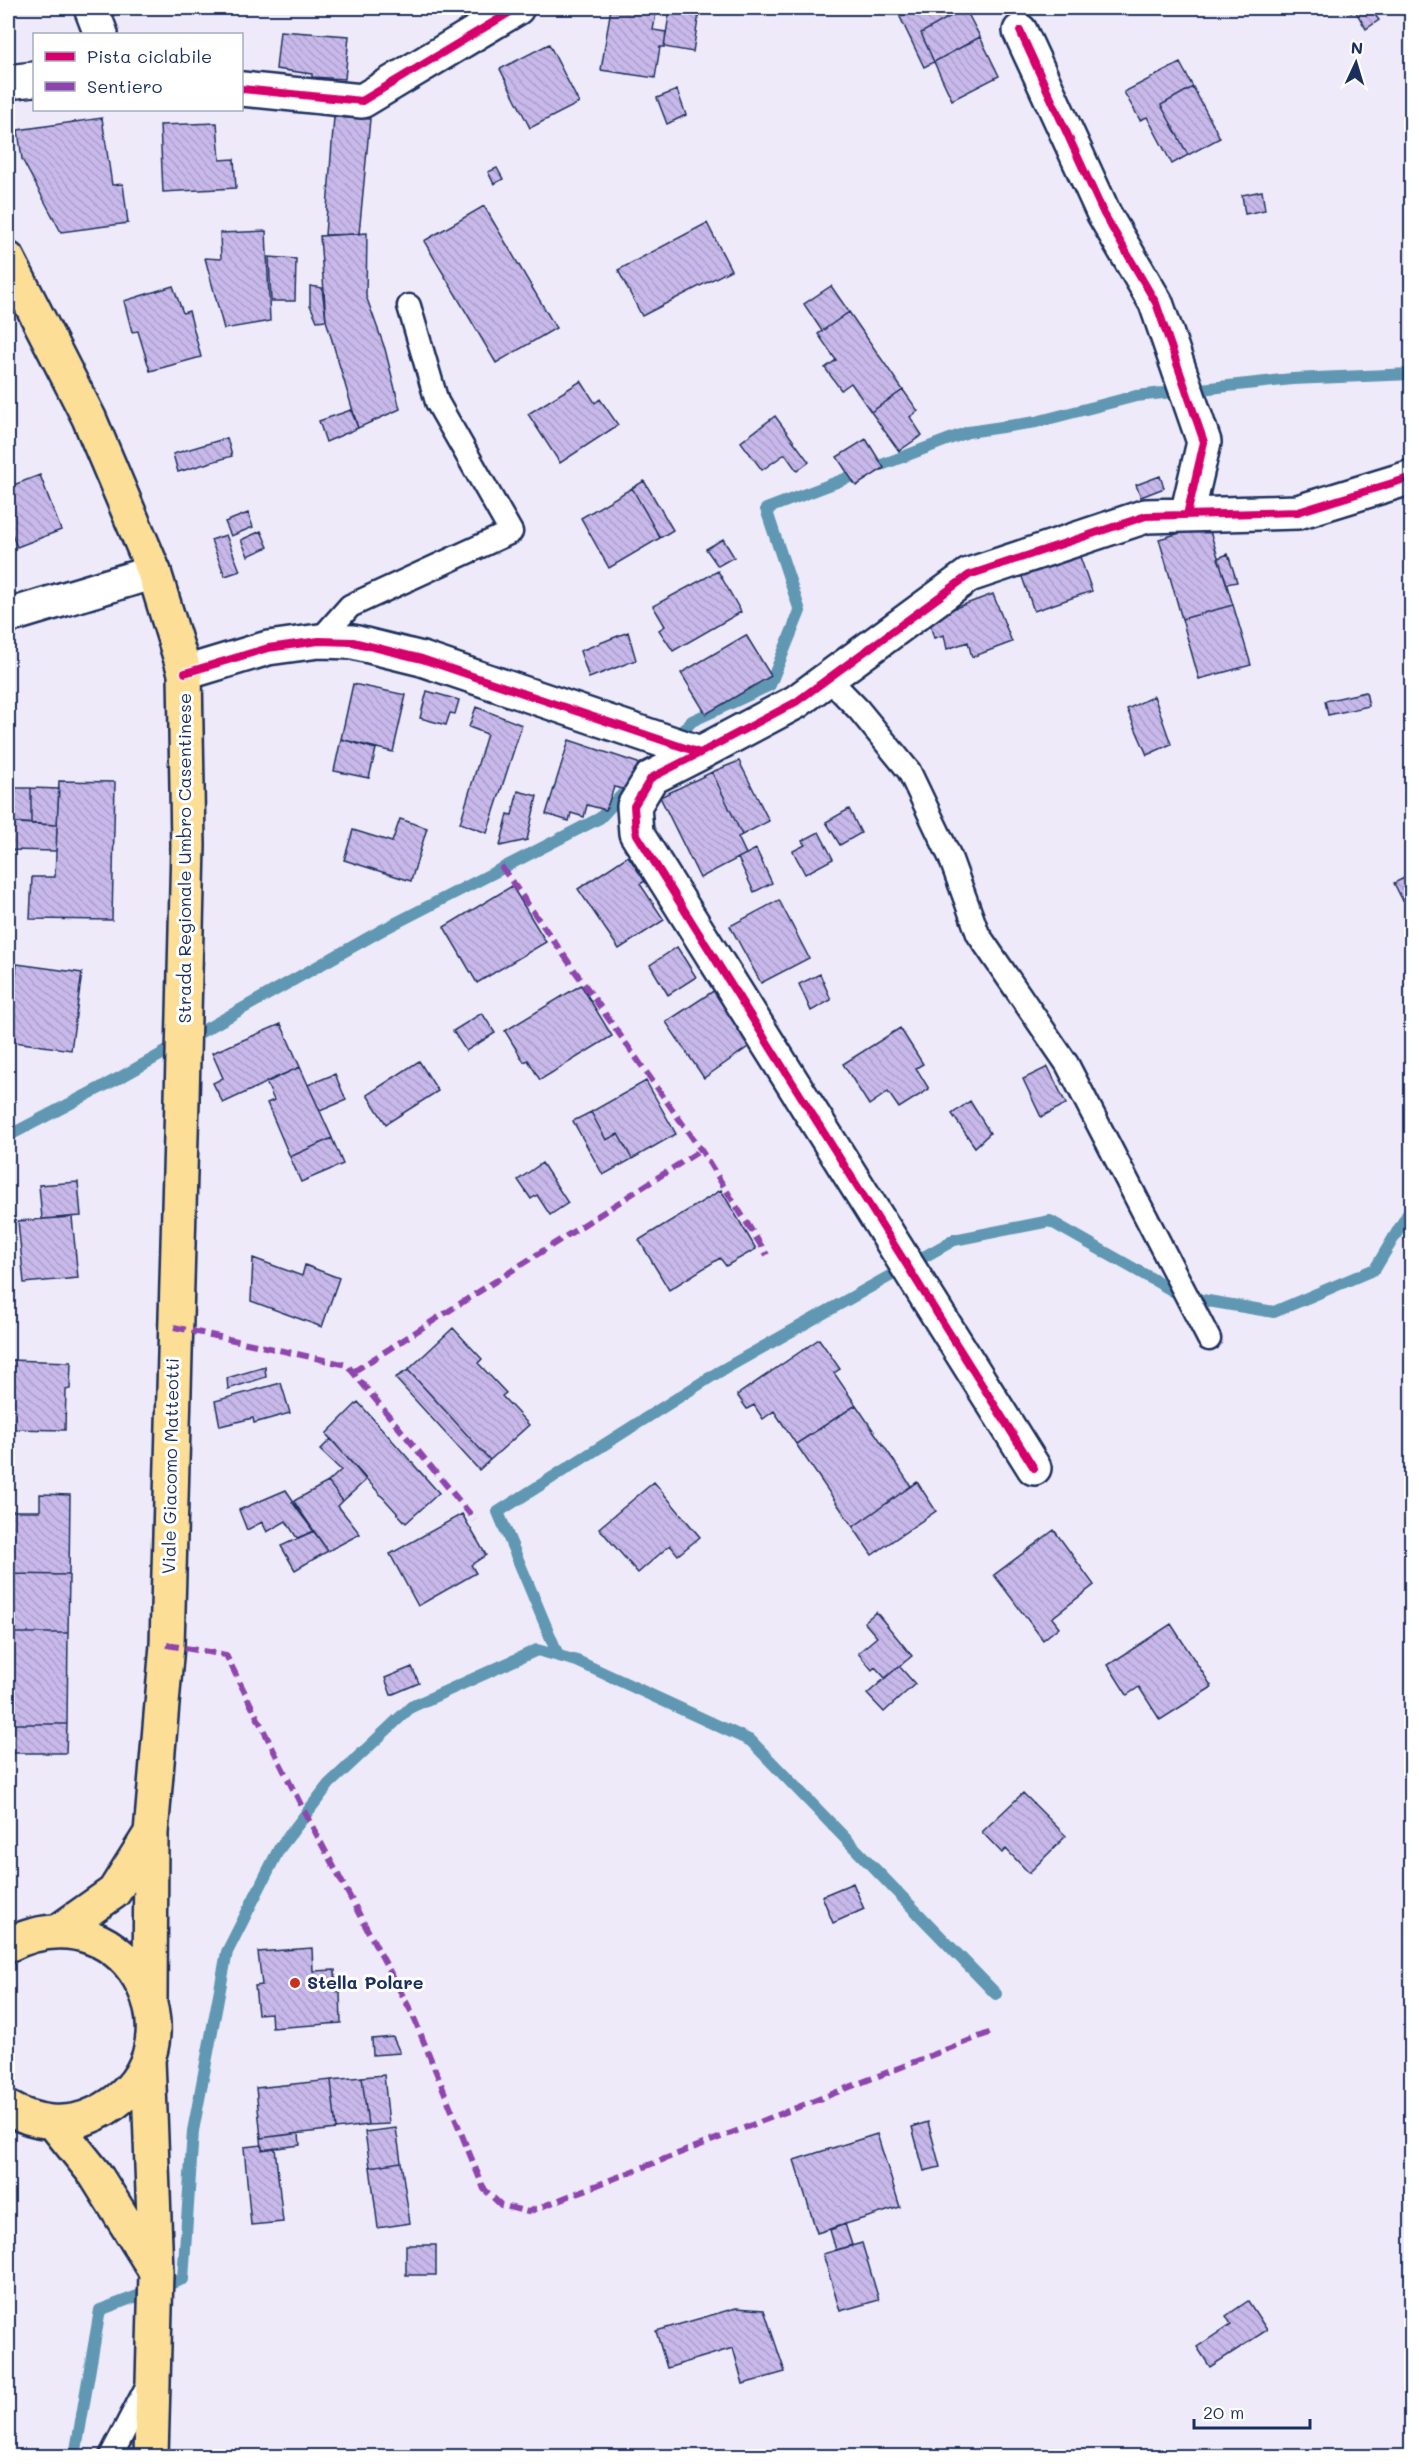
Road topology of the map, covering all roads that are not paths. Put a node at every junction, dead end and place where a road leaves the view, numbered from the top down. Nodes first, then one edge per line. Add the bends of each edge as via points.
1 (91, 8) edge
2 (517, 8) edge
3 (1020, 31) dead end
4 (101, 33) edge
5 (33, 79) edge
6 (8, 82) edge
7 (243, 88) edge
8 (8, 259) edge
9 (409, 306) dead end
10 (1412, 477) edge
11 (1187, 515) junction
12 (154, 572) junction
13 (8, 616) edge
14 (319, 641) junction
15 (185, 673) junction
16 (828, 678) junction
17 (700, 753) junction
18 (182, 1099) joint
19 (1209, 1339) dead end
20 (1034, 1468) dead end
21 (151, 1833) junction
22 (60, 1930) junction
23 (8, 1945) edge
24 (150, 2000) junction
25 (148, 2059) junction
26 (8, 2108) edge
27 (54, 2123) junction
28 (156, 2272) junction
29 (152, 2377) junction
30 (111, 2457) edge
31 (151, 2457) edge

1 - 4 street
2 - 7 street via 362,101
3 - 11 street via 1104,214 1155,303 1204,442
5 - 6 street
8 - 12 main road, Strada Regionale Umbro Casentinese via 89,418
9 - 14 lane via 437,402 511,532 350,606
10 - 11 street via 1298,512
11 - 16 street via 1146,516 969,575
12 - 13 street
12 - 15 main road, Strada Regionale Umbro Casentinese
14 - 15 street via 268,648
14 - 17 street via 353,642 422,659
15 - 18 main road, Strada Regionale Umbro Casentinese via 188,845
16 - 17 street via 796,702
16 - 19 lane via 909,771 950,858 978,934 1067,1064
17 - 20 street via 651,778 634,806 636,833
18 - 21 main road, Viale Giacomo Matteotti via 167,1645
21 - 22 main road, Viale Giacomo Matteotti via 114,1892
21 - 24 main road, Viale Giacomo Matteotti
22 - 23 main road, Viale Giacomo Matteotti via 30,1934
22 - 24 main road, Viale Giacomo Matteotti via 89,1936 116,1950 137,1972
24 - 25 main road, Viale Giacomo Matteotti via 154,2030
25 - 27 main road, Viale Giacomo Matteotti via 134,2086 112,2106 84,2119
25 - 28 main road, Viale Giacomo Matteotti
26 - 27 main road, Viale Giacomo Matteotti via 25,2118
27 - 28 main road via 95,2174
28 - 29 main road, Viale Giacomo Matteotti
29 - 30 lane
29 - 31 main road, Viale Giacomo Matteotti

